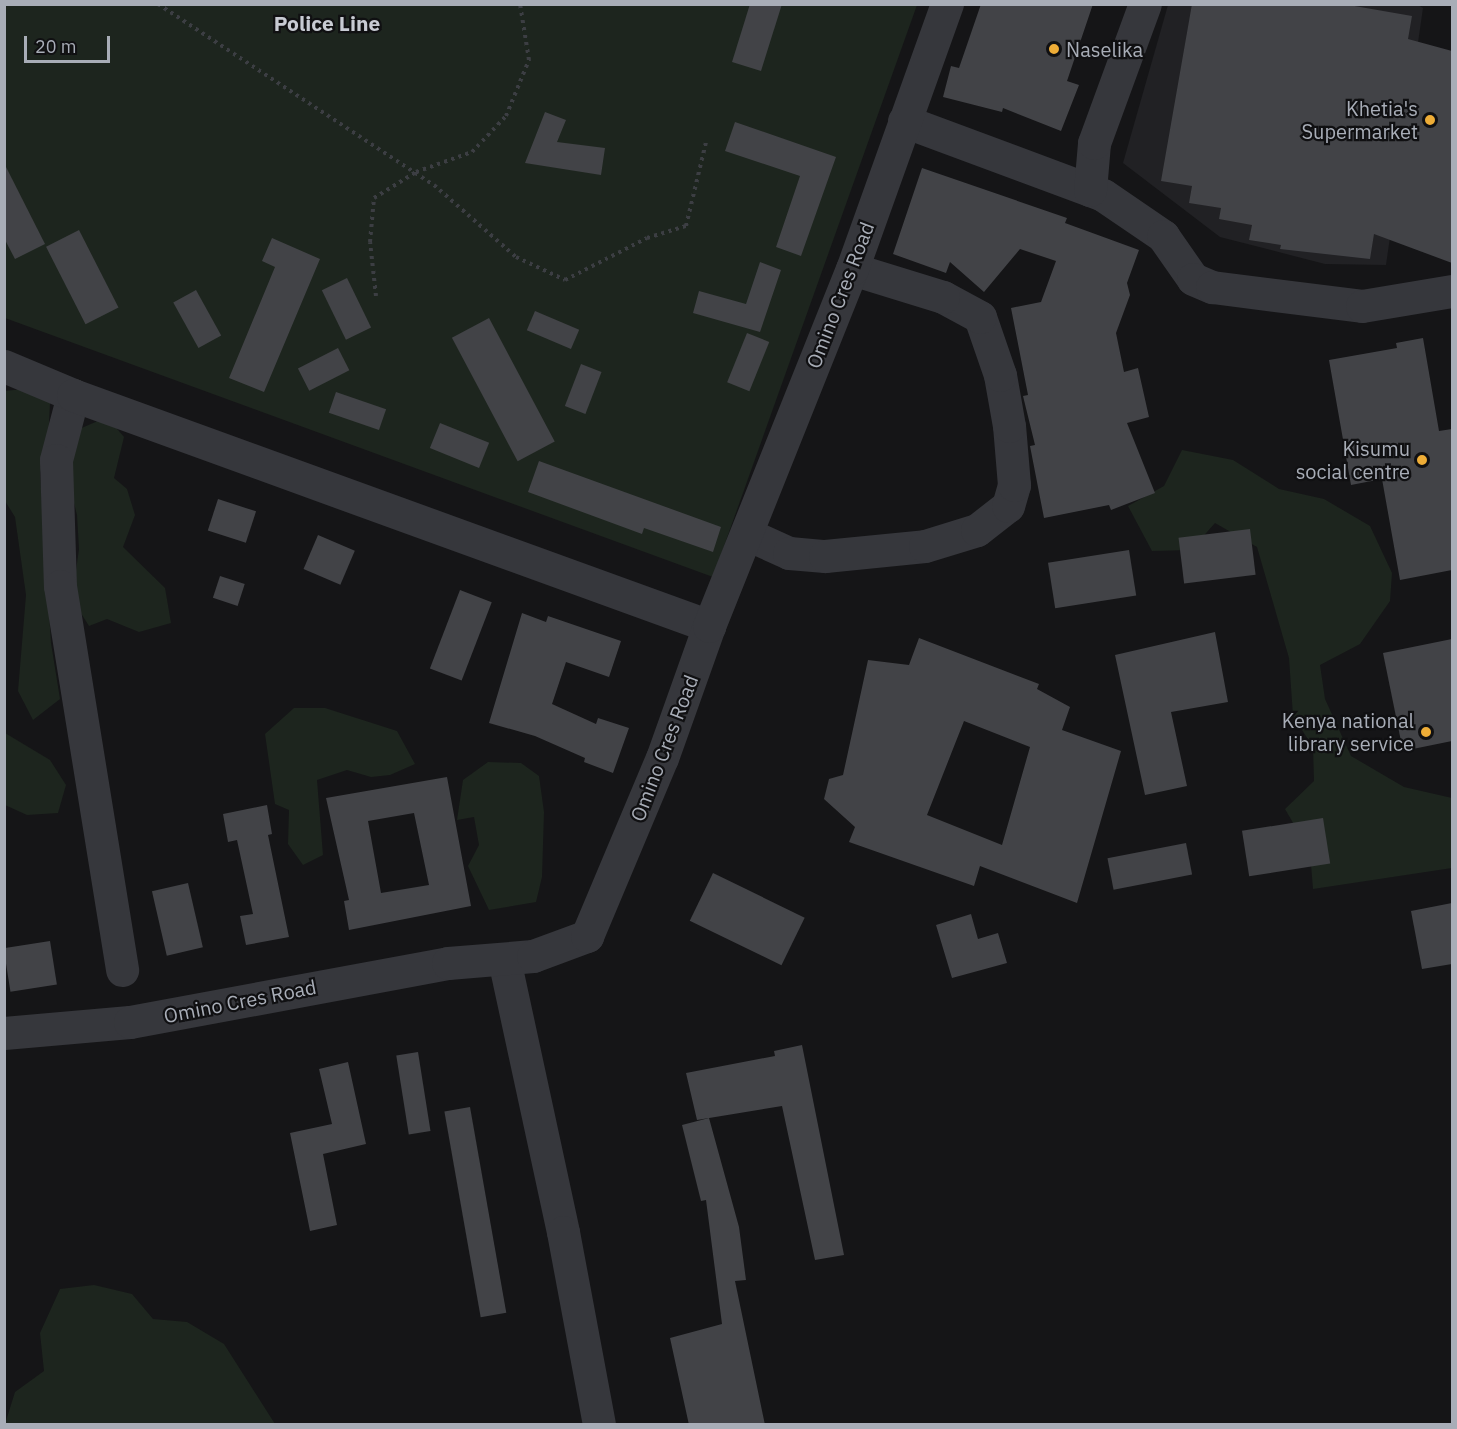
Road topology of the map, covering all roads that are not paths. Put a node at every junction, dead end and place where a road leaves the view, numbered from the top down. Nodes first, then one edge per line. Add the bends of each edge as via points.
1 (947, 4) edge
2 (1145, 4) edge
3 (904, 121) junction
4 (1090, 190) junction
5 (852, 269) junction
6 (1452, 291) edge
7 (4, 366) edge
8 (73, 395) junction
9 (747, 534) junction
10 (709, 626) junction
11 (504, 959) junction
12 (122, 970) dead end
13 (4, 1033) edge
14 (599, 1425) edge

1 - 3 street, Omino Cres Road
2 - 4 street via 1095,143
3 - 4 street
3 - 5 street, Omino Cres Road
4 - 6 street via 1136,214 1163,236 1193,279 1212,287 1362,306
5 - 9 street, Omino Cres Road
5 - 9 street via 943,297 980,317 1000,375 1010,426 1014,485 1008,507 977,530 925,546 825,556 789,554
7 - 8 street
8 - 10 street
8 - 12 street via 56,460 60,586
9 - 10 street, Omino Cres Road
10 - 11 street, Omino Cres Road via 662,759 586,936 533,956
11 - 13 street, Omino Cres Road via 448,963 130,1022
11 - 14 street via 563,1232

